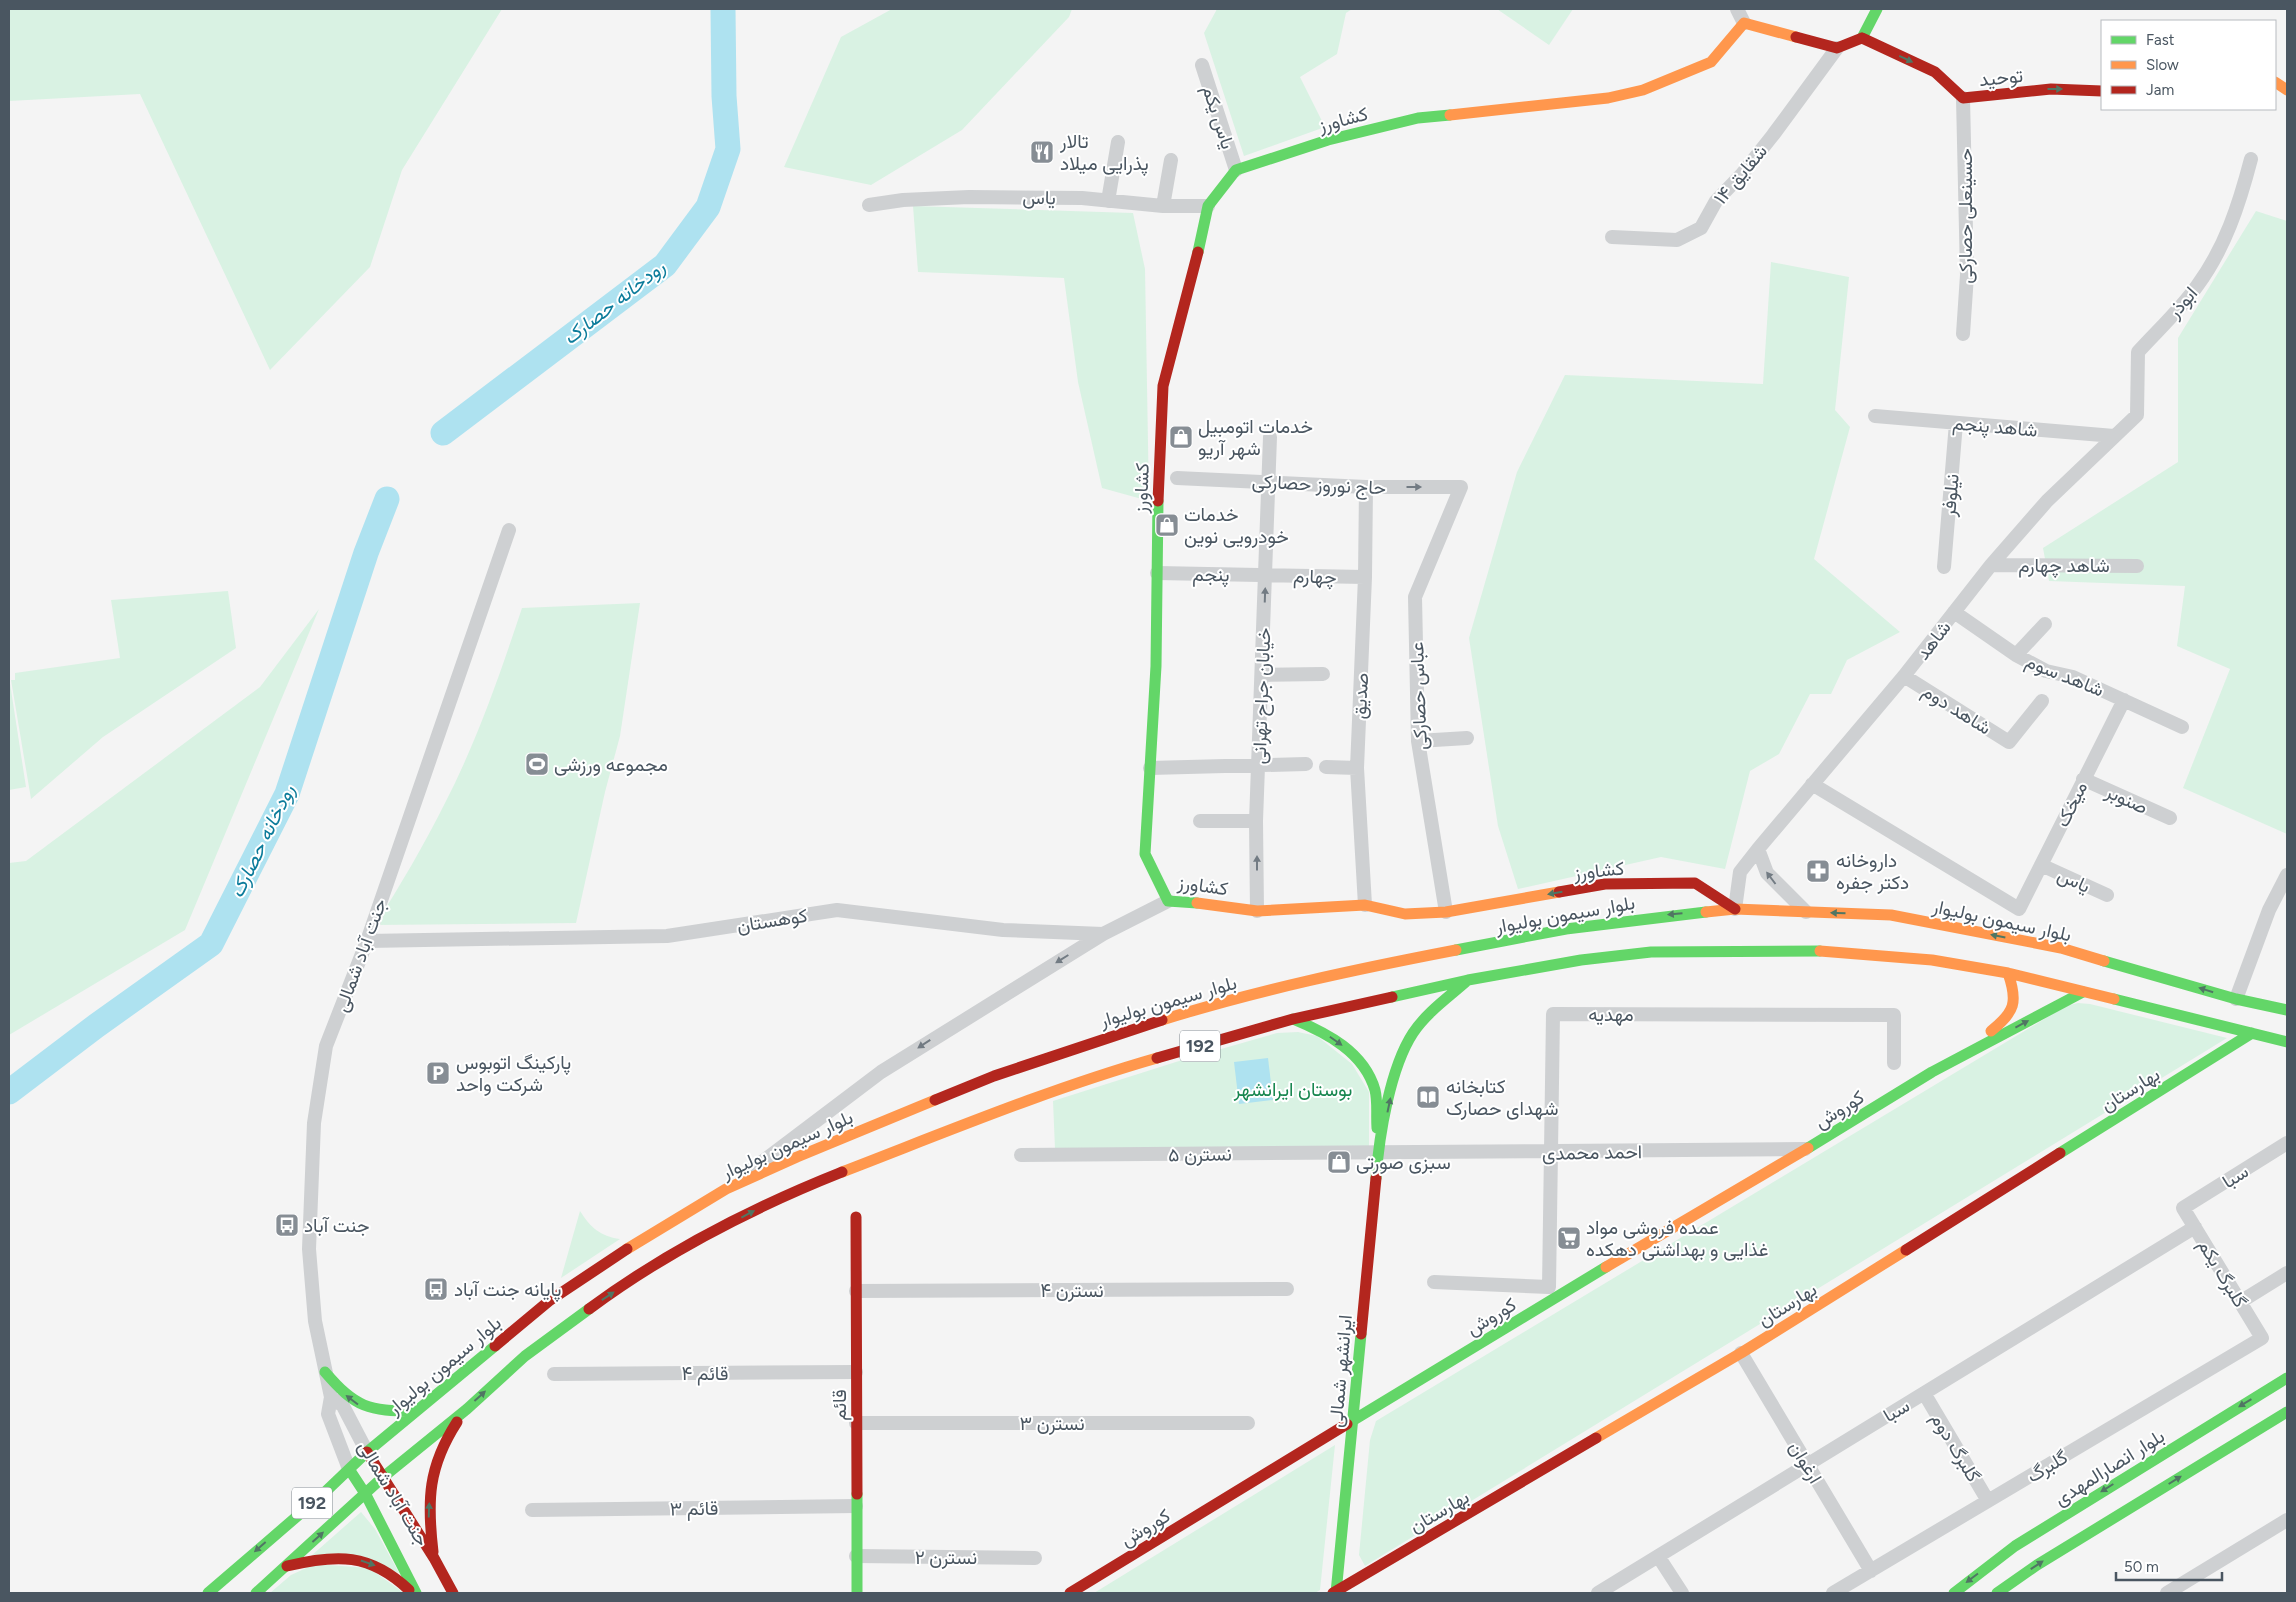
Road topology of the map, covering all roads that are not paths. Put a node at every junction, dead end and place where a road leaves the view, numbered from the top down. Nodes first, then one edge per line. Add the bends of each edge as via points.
1 (1737, 9) edge
2 (1878, 9) edge
3 (1744, 23) junction
4 (1862, 38) junction
5 (1837, 48) junction
6 (1202, 65) dead end
7 (2276, 83) edge
8 (2287, 90) edge
9 (2101, 91) edge
10 (1963, 98) junction
11 (1118, 142) dead end
12 (2251, 159) dead end
13 (1171, 160) dead end
14 (1236, 170) junction
15 (1108, 200) junction
16 (869, 204) dead end
17 (1163, 206) junction
18 (1208, 206) junction
19 (1612, 237) dead end
20 (1962, 334) dead end
21 (1875, 416) dead end
22 (1956, 423) junction
23 (2114, 436) junction
24 (1270, 438) dead end
25 (1177, 478) dead end
26 (1268, 481) junction
27 (1366, 487) junction
28 (1461, 487) joint
29 (509, 530) dead end
30 (1991, 564) junction
31 (2137, 566) dead end
32 (1944, 567) dead end
33 (1157, 573) junction
34 (1265, 574) junction
35 (1365, 577) junction
36 (1954, 612) junction
37 (2045, 624) dead end
38 (2016, 655) junction
39 (1323, 674) dead end
40 (1262, 675) junction
41 (1904, 676) junction
42 (2124, 700) junction
43 (2042, 701) dead end
44 (2182, 727) dead end
45 (1467, 738) dead end
46 (1418, 741) junction
47 (1306, 764) dead end
48 (1259, 766) junction
49 (1150, 768) junction
50 (1326, 768) dead end
51 (1357, 768) junction
52 (2084, 779) junction
53 (1812, 784) junction
54 (2170, 818) dead end
55 (1200, 821) dead end
56 (1256, 821) junction
57 (1758, 850) junction
58 (2041, 865) junction
59 (2287, 875) edge
60 (2107, 895) dead end
61 (1168, 901) junction
62 (1365, 905) junction
63 (1735, 909) junction
64 (1257, 911) junction
65 (1446, 912) junction
66 (1806, 912) junction
67 (1104, 934) junction
68 (367, 941) junction
69 (2008, 973) junction
70 (1468, 980) junction
71 (2083, 992) junction
72 (2236, 999) junction
73 (2287, 1010) edge
74 (1293, 1019) junction
75 (2252, 1034) junction
76 (2287, 1042) edge
77 (1894, 1063) dead end
78 (1932, 1072) junction
79 (2287, 1143) edge
80 (1806, 1150) junction
81 (1378, 1152) junction
82 (1551, 1153) junction
83 (1021, 1155) dead end
84 (726, 1189) junction
85 (2183, 1208) joint
86 (856, 1216) dead end
87 (2194, 1227) junction
88 (2287, 1272) edge
89 (1434, 1282) dead end
90 (1288, 1289) dead end
91 (856, 1291) junction
92 (2240, 1302) junction
93 (2262, 1338) joint
94 (1741, 1353) junction
95 (325, 1372) junction
96 (856, 1372) junction
97 (554, 1374) dead end
98 (2287, 1378) edge
99 (1924, 1393) junction
100 (331, 1396) junction
101 (467, 1409) junction
102 (416, 1411) junction
103 (2287, 1412) edge
104 (1353, 1421) junction
105 (1248, 1423) dead end
106 (856, 1424) junction
107 (367, 1452) junction
108 (1807, 1465) junction
109 (349, 1469) junction
110 (382, 1478) junction
111 (366, 1495) junction
112 (1988, 1501) junction
113 (856, 1506) junction
114 (532, 1510) dead end
115 (2287, 1520) edge
116 (856, 1556) junction
117 (1658, 1556) junction
118 (434, 1558) junction
119 (1035, 1558) dead end
120 (287, 1566) junction
121 (1870, 1571) junction
122 (1335, 1592) edge
123 (208, 1593) edge
124 (256, 1593) edge
125 (414, 1593) edge
126 (453, 1593) edge
127 (857, 1593) edge
128 (1070, 1593) edge
129 (1598, 1593) edge
130 (1682, 1593) edge
131 (1833, 1593) edge
132 (1954, 1593) edge
133 (1997, 1593) edge
134 (2168, 1593) edge

1 - 3 street
2 - 4 main road
3 - 5 main road
3 - 14 main road, کشاورز via 1711,62 1643,90 1608,98 1418,118 1328,140
4 - 5 main road
4 -> 10 main road, توحید via 1935,72
5 - 19 street, شقایق ۱۴ via 1773,135 1716,202 1701,228 1677,240
6 - 14 street, یاس یکم
7 - 8 main road
10 -> 9 main road, توحید via 2051,89
10 - 20 street, حسینعلی حصارکی via 1967,275
11 - 15 street
12 - 23 street, ابوذر via 2226,239 2197,287 2138,352 2137,416
13 - 17 street
14 - 18 main road, کشاورز
15 - 16 street, یاس via 969,196
15 - 17 street, یاس
17 - 18 street, یاس
18 - 33 main road, کشاورز via 1163,386
21 - 22 street, شاهد پنجم
22 - 23 street, شاهد پنجم
22 - 32 street, نیلوفر
23 - 30 street, شاهد via 2047,501
24 - 26 street, خیابان جراح تهرانی
25 - 26 street, حاج نوروز حصارکی
26 - 27 street, حاج نوروز حصارکی
26 - 34 street, خیابان جراح تهرانی
27 -> 28 street, حاج نوروز حصارکی
27 - 35 street, صدیق
28 - 46 street, عباس حصارکی via 1415,597
29 - 68 street, جنت آباد شمالی
30 - 31 street, شاهد چهارم
30 - 36 street, شاهد
33 - 34 street, پنجم
33 - 49 main road, کشاورز
34 - 35 street, چهارم
40 -> 34 street, خیابان جراح تهرانی
35 - 51 street, صدیق
36 - 38 street, شاهد سوم
36 - 41 street, شاهد
37 - 38 street
38 - 42 street, شاهد سوم via 2046,671 2073,676
39 - 40 street
40 - 48 street, خیابان جراح تهرانی
41 - 43 street, شاهد دوم via 2009,742
41 - 53 street, شاهد
42 - 44 street, شاهد سوم
42 - 52 street, میخک
45 - 46 street
46 - 65 street, عباس حصارکی
47 - 48 street
48 - 49 street
48 - 56 street, خیابان جراح تهرانی
49 - 61 main road, کشاورز via 1145,854
50 - 51 street
51 - 62 street, صدیق
52 - 54 street, صنوبر
52 - 58 street, میخک
53 - 57 street, شاهد
53 - 58 street, میخک via 2019,909
55 - 56 street
64 -> 56 street, خیابان جراح تهرانی
57 - 63 street, شاهد via 1740,872
66 -> 57 street via 1767,873
58 - 60 street, یاس
59 - 72 street via 2269,910
61 - 64 main road, کشاورز
61 - 67 street, کوهستان
62 - 64 main road, کشاورز
62 - 65 main road, کشاورز via 1405,914
63 -> 65 main road, کشاورز via 1695,883 1606,884
63 - 66 main road, بلوار سیمون بولیوار / 192
63 -> 84 main road, بلوار سیمون بولیوار / 192 via 1651,916 1566,929 1365,968 1210,1005 994,1076 797,1156
72 -> 66 main road, بلوار سیمون بولیوار / 192 via 2061,948 1891,915
67 - 68 street, کوهستان via 1003,930 837,910 667,936
67 -> 84 street via 881,1072
68 - 95 street, جنت آباد شمالی via 326,1046 314,1124 309,1249 315,1321
69 - 70 main road, 192 via 1932,960 1861,954 1722,950 1652,952 1581,960
69 - 71 main road, 192
69 - 78 main road via 2016,1003 2010,1016
70 - 74 main road, 192
81 -> 70 main road via 1403,1050 1425,1018
71 - 75 main road, 192
78 -> 71 main road
72 - 73 main road, بلوار سیمون بولیوار / 192
74 -> 81 main road via 1335,1040 1361,1062 1375,1090
101 -> 74 main road, 192 via 525,1356 593,1306 679,1250 780,1197 1101,1074
75 - 76 main road, 192
75 - 94 main road, بهارستان
77 - 82 street, مهدیه via 1894,1015 1553,1014
78 - 80 main road, کوروش
79 - 85 street, سبا
80 - 82 street, احمد محمدی
80 - 104 main road, کوروش via 1653,1238
81 - 82 street, احمد محمدی
81 - 83 street, نسترن ۵
81 - 104 main road, ایرانشهر شمالی
82 - 89 street, مهدیه via 1549,1287
84 - 102 main road, بلوار سیمون بولیوار / 192 via 645,1237 549,1301
85 - 87 street, گلبرگ یکم
86 - 91 main road, قائم
87 - 92 street, گلبرگ یکم
87 - 99 street, سبا
88 - 92 street
90 - 91 street, نسترن ۴
91 - 96 main road, قائم
92 - 93 street, گلبرگ یکم
93 - 112 street, گلبرگ
94 - 108 street, ارغوان
94 - 122 main road, بهارستان
95 - 100 street, جنت آباد شمالی
102 -> 95 main road via 372,1410 362,1406 341,1391
96 - 97 street, قائم ۴
96 - 106 main road, قائم
98 -> 132 main road, بلوار انصارالمهدی via 2016,1546
99 - 108 street, سبا
99 - 112 street, گلبرگ دوم
100 - 107 street, جنت آباد شمالی via 343,1406
100 - 109 street, جنت آباد شمالی via 328,1414
101 - 110 main road, 192
118 -> 101 main road via 428,1519 430,1478 444,1441
102 - 107 main road, بلوار سیمون بولیوار / 192
133 -> 103 main road via 2037,1565
104 - 122 main road, ایرانشهر شمالی
104 - 128 main road, کوروش
105 - 106 street, نسترن ۳
106 - 113 main road, قائم
107 - 109 main road, بلوار سیمون بولیوار / 192
107 - 110 main road, جنت آباد شمالی
108 - 117 street, سبا
108 - 121 street, ارغوان
109 - 111 main road, جنت آباد شمالی
109 -> 123 main road, بلوار سیمون بولیوار / 192
110 - 111 main road, 192
110 - 118 main road, جنت آباد شمالی
120 -> 111 main road, 192
111 - 125 main road, جنت آباد شمالی
112 - 121 street, گلبرگ
113 - 114 street, قائم ۳
113 - 116 main road, قائم
115 - 134 street
116 - 119 street, نسترن ۲
116 - 127 main road, قائم
117 - 129 street, سبا
117 - 130 street
118 - 126 main road, جنت آباد شمالی
120 - 124 main road, 192
120 -> 125 main road via 325,1557 350,1557 387,1570
121 - 131 street, گلبرگ

